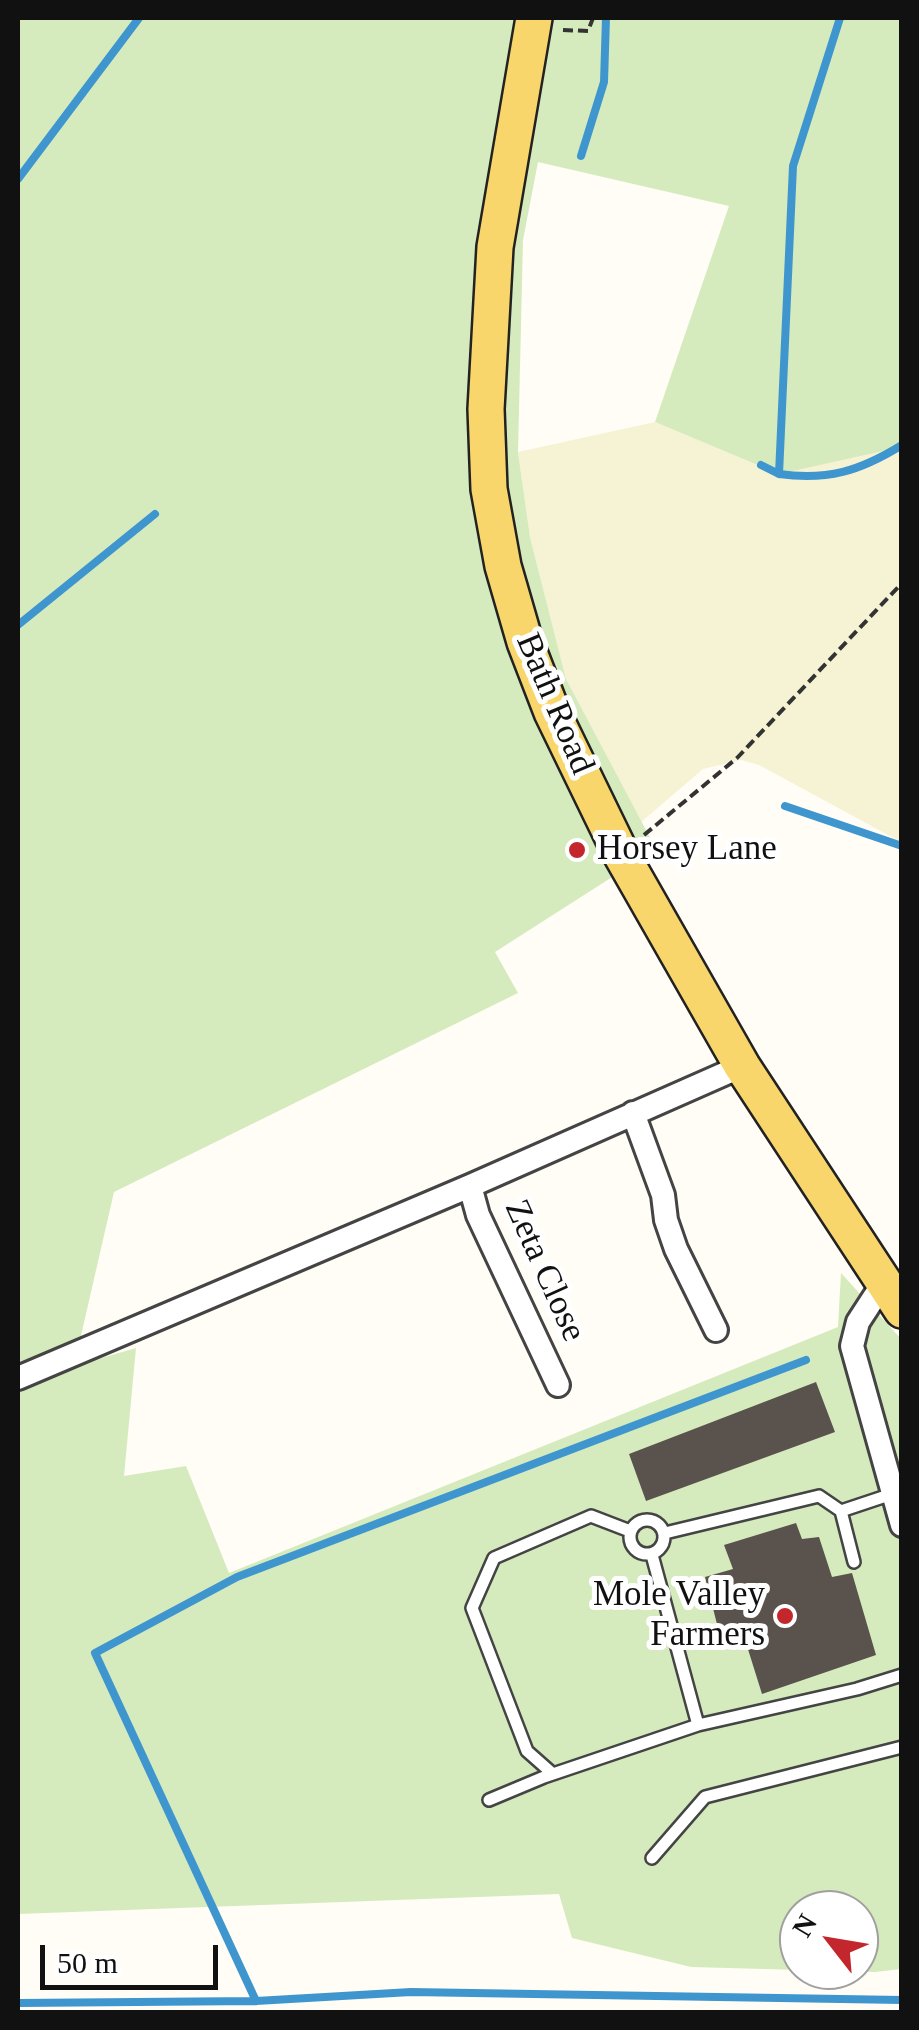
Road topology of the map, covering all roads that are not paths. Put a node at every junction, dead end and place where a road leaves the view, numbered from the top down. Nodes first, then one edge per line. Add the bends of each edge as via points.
1 (534, 23) edge
2 (742, 1066) junction
3 (633, 1113) junction
4 (470, 1186) junction
5 (893, 1296) edge
6 (716, 1330) dead end
7 (18, 1378) edge
8 (558, 1385) dead end
9 (892, 1494) junction
10 (841, 1511) junction
11 (902, 1525) edge
12 (630, 1531) junction
13 (665, 1533) junction
14 (652, 1554) junction
15 (854, 1562) dead end
16 (902, 1675) edge
17 (698, 1725) junction
18 (902, 1747) edge
19 (553, 1774) junction
20 (489, 1800) dead end
21 (652, 1858) dead end

1 - 2 main road, Bath Road via 495,247 486,408 503,566 552,712 621,854
2 - 3 street
2 - 5 main road, Bath Road
3 - 4 street
3 - 6 street via 672,1191 666,1220
4 - 7 street
4 - 8 street, Zeta Close
5 - 9 street via 858,1322 852,1346
9 - 10 lane
9 - 11 street
10 - 13 lane via 819,1496
10 - 15 lane
12 - 13 lane via 653,1520
12 - 14 lane via 634,1550
12 - 19 lane via 592,1516 494,1558 472,1608 527,1751
13 - 14 lane
14 - 17 lane
16 - 17 lane
17 - 19 lane
18 - 21 lane via 705,1796
19 - 20 lane

